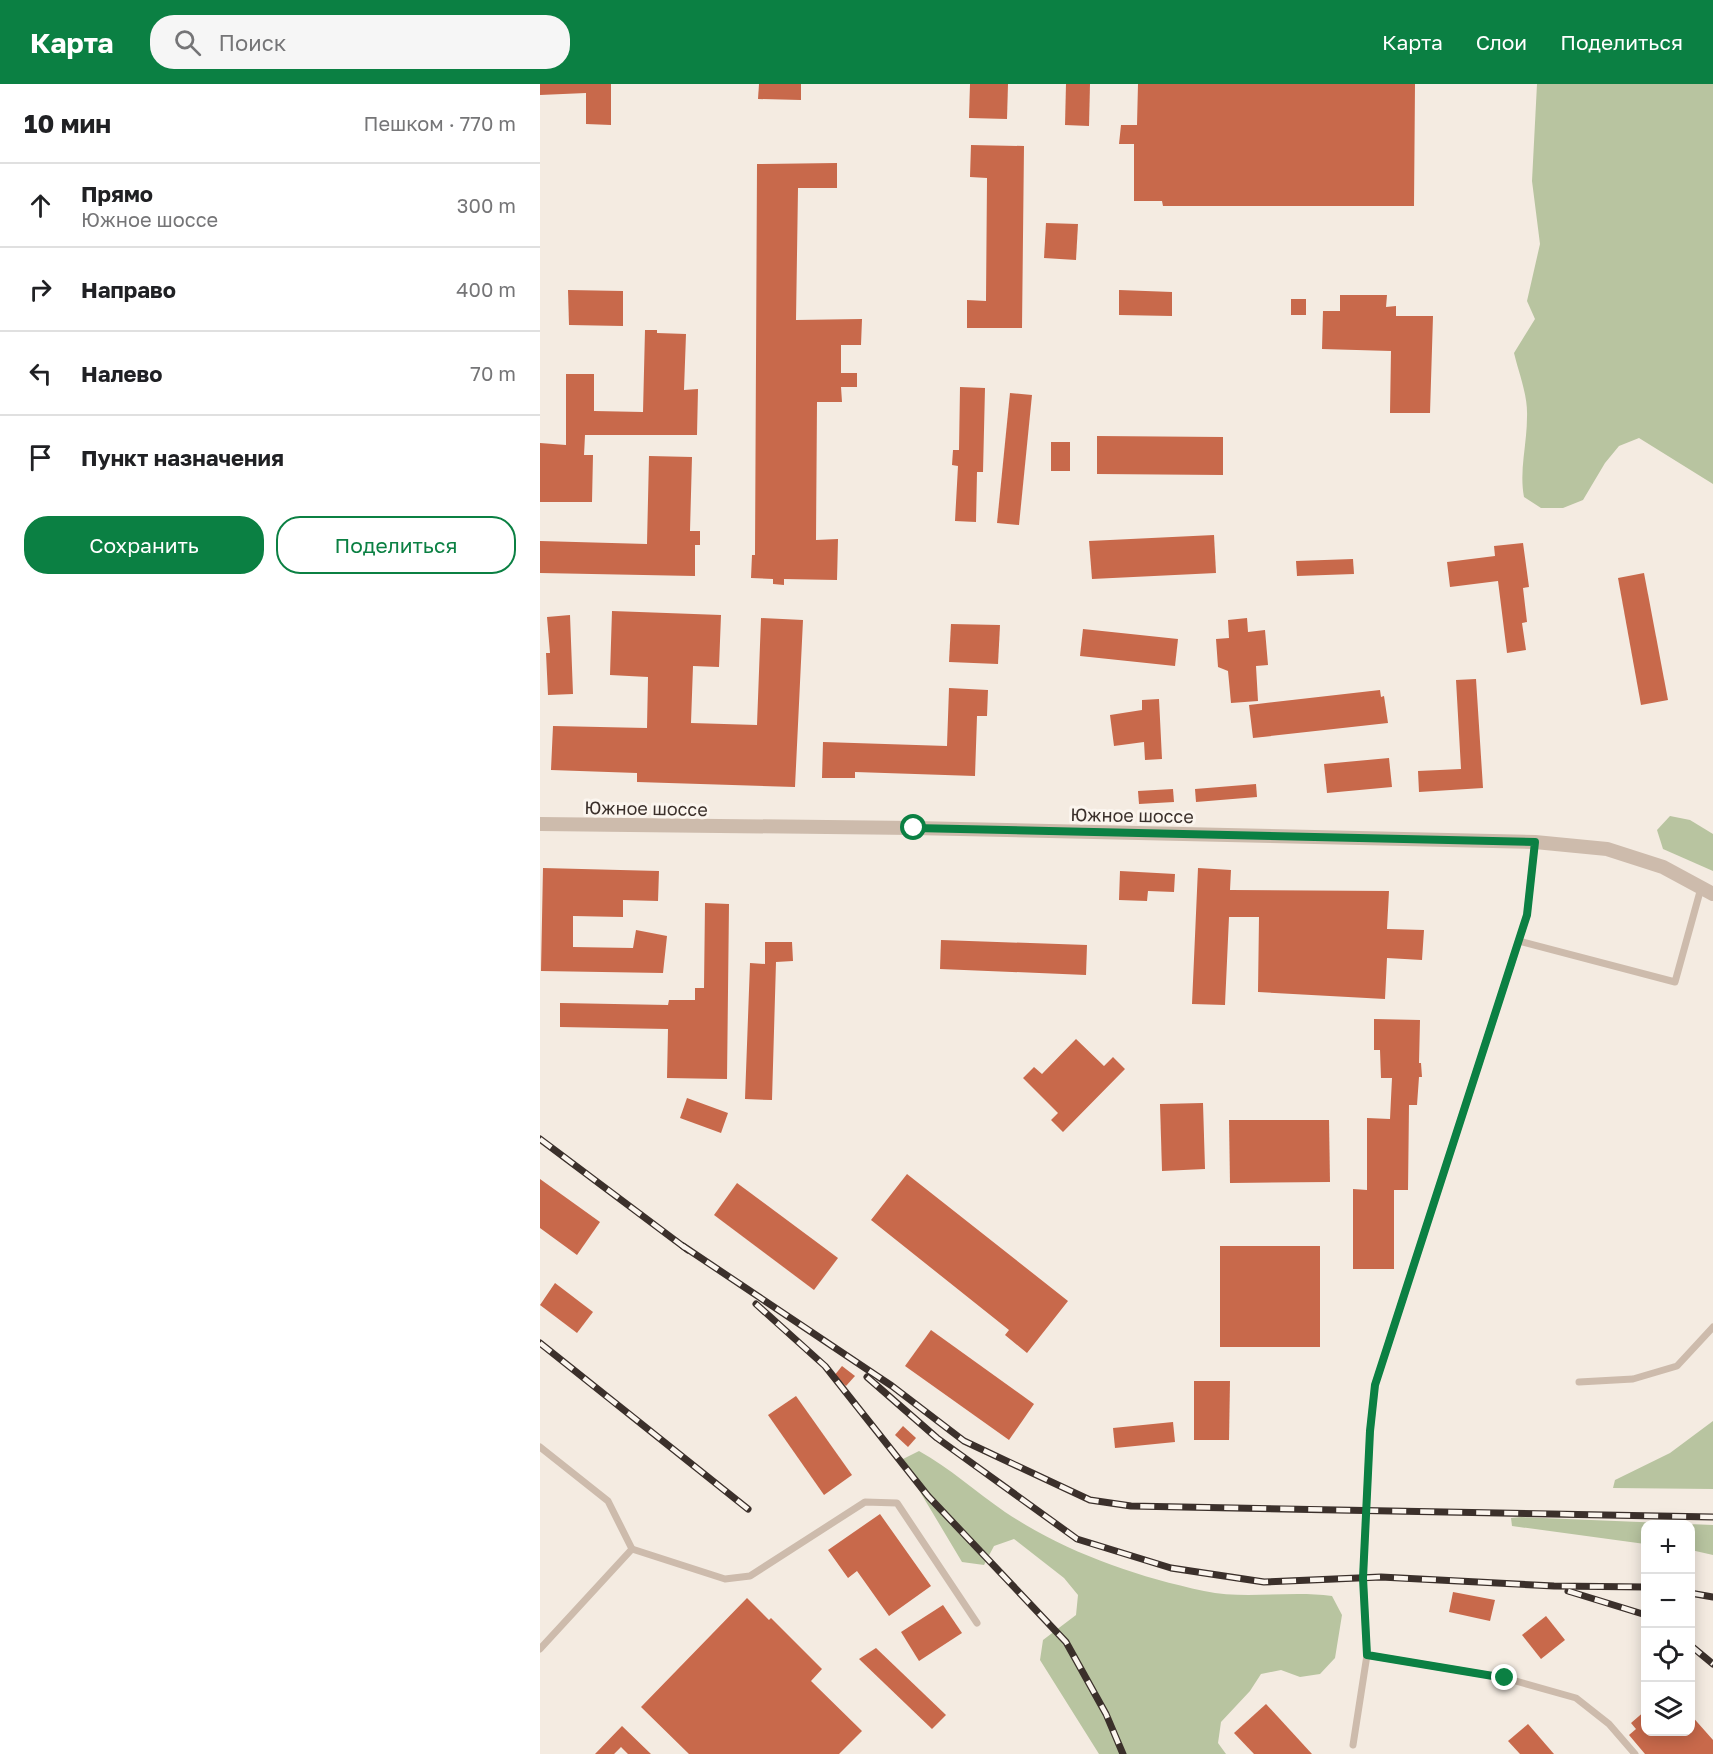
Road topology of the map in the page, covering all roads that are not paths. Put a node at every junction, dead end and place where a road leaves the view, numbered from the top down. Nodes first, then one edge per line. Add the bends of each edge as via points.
1 (540, 824) edge
2 (1535, 842) junction
3 (1707, 891) edge
4 (1519, 941) junction
5 (1713, 1327) edge
6 (1579, 1382) dead end
7 (540, 1447) edge
8 (632, 1549) junction
9 (977, 1623) dead end
10 (540, 1649) edge
11 (1367, 1655) junction
12 (1353, 1745) dead end
13 (1635, 1754) edge

1 - 2 street, Южное шоссе
2 - 3 street, Южное шоссе via 1607,849 1663,867
2 - 4 lane via 1527,915
3 - 4 lane via 1676,982
4 - 11 lane via 1375,1385 1364,1566
5 - 6 lane via 1677,1366 1633,1379
7 - 8 lane via 608,1501
8 - 9 lane via 725,1579 750,1576 865,1502 897,1503
8 - 10 lane
11 - 12 lane
11 - 13 lane via 1505,1678 1576,1698 1609,1724

